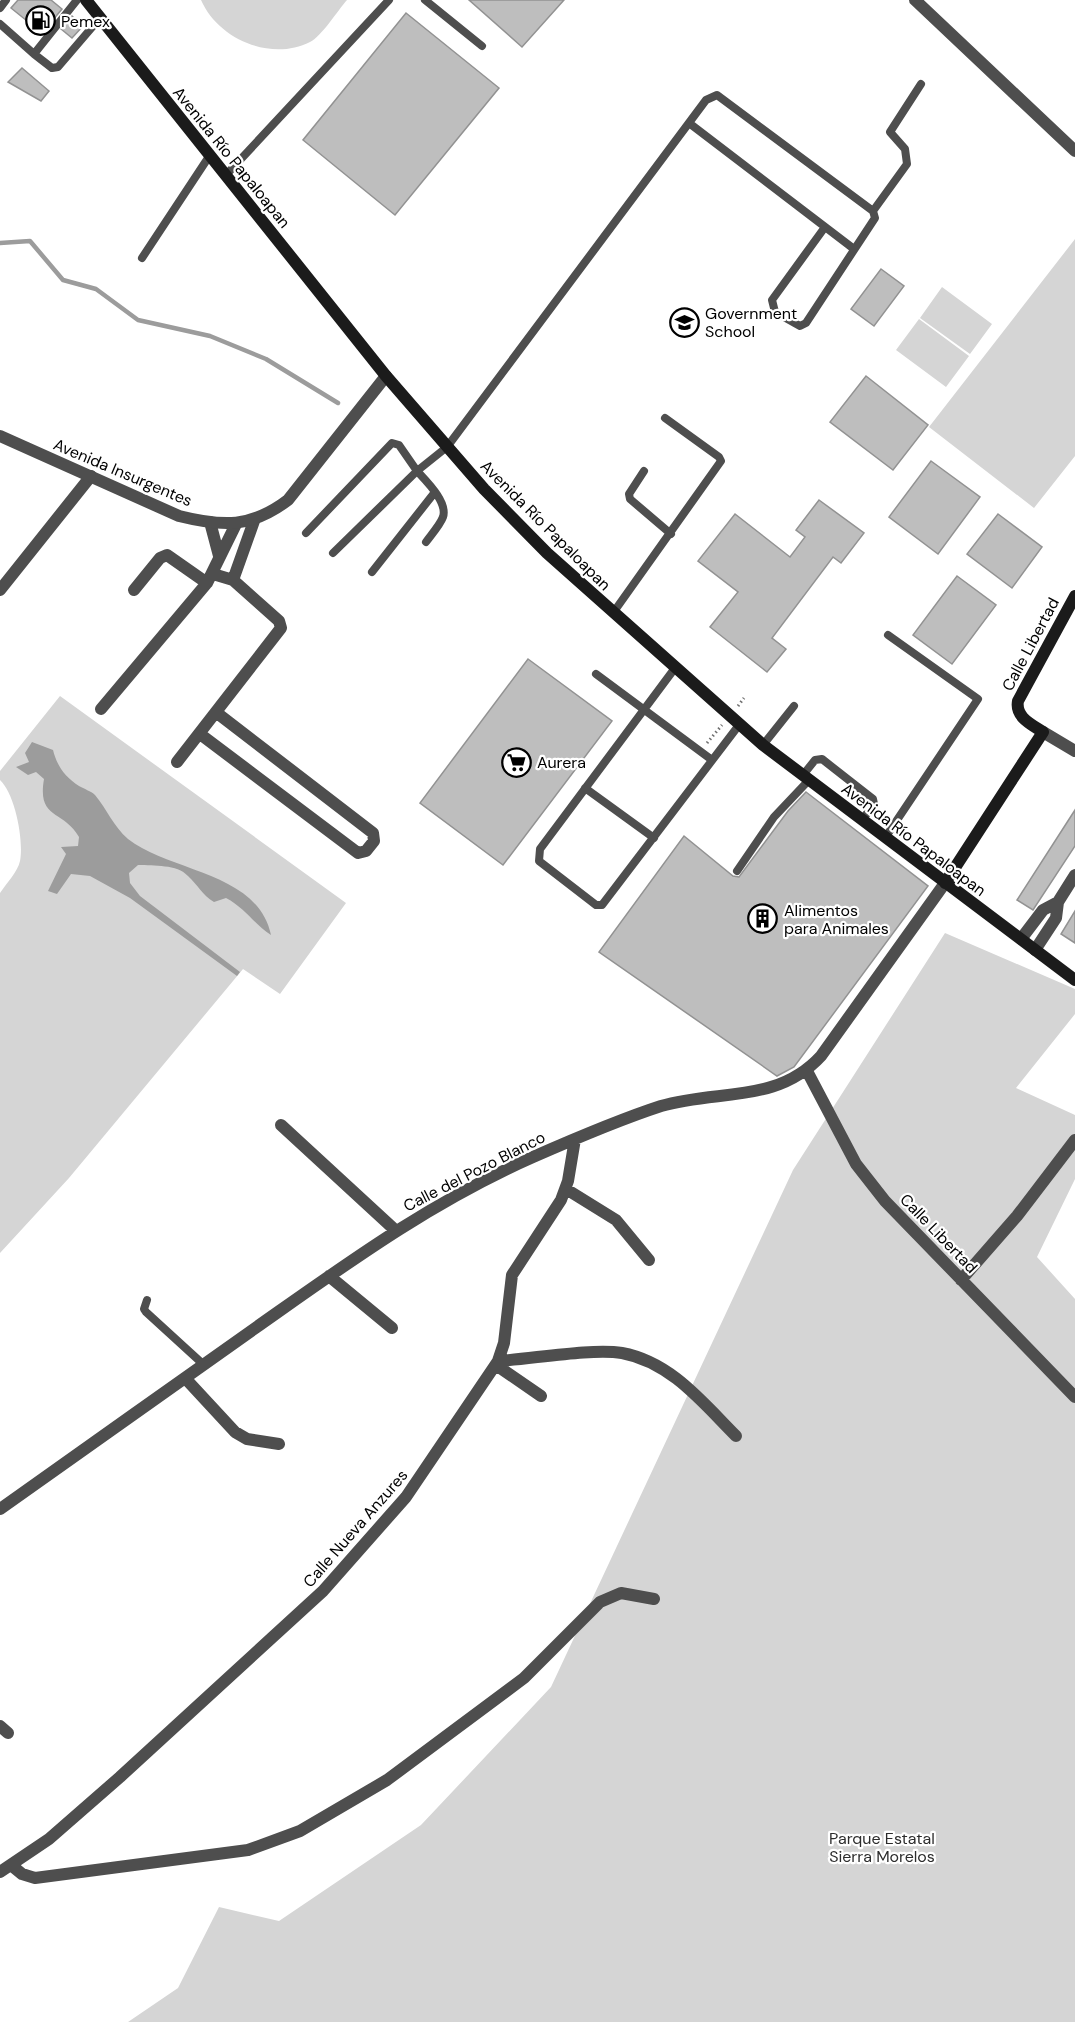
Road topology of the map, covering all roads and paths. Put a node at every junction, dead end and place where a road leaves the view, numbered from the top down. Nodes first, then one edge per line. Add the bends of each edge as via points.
1 (6, 0) edge
2 (77, 0) edge
3 (86, 0) edge
4 (389, 0) edge
5 (425, 0) edge
6 (915, 0) edge
7 (0, 8) edge
8 (100, 18) junction
9 (0, 24) edge
10 (482, 46) dead end
11 (34, 54) junction
12 (921, 84) dead end
13 (689, 123) junction
14 (1075, 151) edge
15 (210, 155) junction
16 (226, 175) junction
17 (873, 211) junction
18 (825, 227) junction
19 (854, 249) junction
20 (142, 258) dead end
21 (386, 376) junction
22 (665, 418) dead end
23 (0, 436) edge
24 (447, 447) junction
25 (417, 471) junction
26 (644, 471) dead end
27 (91, 476) junction
28 (435, 492) junction
29 (254, 521) junction
30 (210, 522) junction
31 (236, 524) junction
32 (306, 533) dead end
33 (671, 534) junction
34 (426, 542) dead end
35 (333, 553) dead end
36 (219, 556) junction
37 (372, 572) dead end
38 (210, 579) junction
39 (233, 580) junction
40 (0, 590) edge
41 (134, 590) dead end
42 (1075, 596) edge
43 (613, 613) junction
44 (888, 635) dead end
45 (675, 668) junction
46 (596, 674) dead end
47 (794, 706) dead end
48 (101, 709) dead end
49 (644, 709) junction
50 (217, 713) junction
51 (739, 725) junction
52 (1043, 732) junction
53 (200, 734) junction
54 (763, 745) junction
55 (1075, 751) edge
56 (712, 760) junction
57 (177, 762) dead end
58 (806, 777) junction
59 (585, 788) junction
60 (862, 820) junction
61 (654, 838) junction
62 (885, 838) junction
63 (737, 872) dead end
64 (1075, 875) edge
65 (945, 883) junction
66 (1058, 902) junction
67 (1021, 939) junction
68 (1035, 950) junction
69 (1075, 980) edge
70 (807, 1071) junction
71 (281, 1125) dead end
72 (574, 1139) junction
73 (1075, 1140) edge
74 (566, 1189) junction
75 (395, 1230) junction
76 (649, 1260) dead end
77 (329, 1276) junction
78 (961, 1280) junction
79 (147, 1300) dead end
80 (392, 1328) dead end
81 (497, 1363) junction
82 (204, 1365) junction
83 (185, 1378) junction
84 (541, 1396) dead end
85 (1075, 1397) edge
86 (736, 1436) dead end
87 (279, 1444) dead end
88 (0, 1509) edge
89 (654, 1599) dead end
90 (11, 1864) junction
91 (0, 1872) edge

1 - 7 lane
2 - 11 lane
3 - 8 main road, Avenida Río Papaloapan
4 - 16 lane
5 - 10 lane
6 - 14 street
8 - 11 lane via 58,67 52,68
8 - 15 main road, Avenida Río Papaloapan
9 - 11 lane
12 - 17 lane via 890,132 904,149 907,164
13 - 17 lane via 706,100 717,95
13 - 18 lane
13 - 24 lane
15 - 16 main road, Avenida Río Papaloapan
15 - 20 lane
16 - 21 main road, Avenida Río Papaloapan
17 - 19 lane via 875,218
18 - 19 lane
18 - 19 lane via 772,300 772,309 796,326 803,326
21 - 24 main road, Avenida Río Papaloapan
21 - 29 street, Avenida Insurgentes via 288,500
22 - 33 lane via 721,461
23 - 27 street, Avenida Insurgentes
24 - 25 lane
24 - 43 main road, Avenida Río Papaloapan via 511,517
25 - 28 lane
25 - 32 lane via 399,445 392,443
25 - 35 lane
26 - 33 lane via 629,494 630,499
27 - 30 street, Avenida Insurgentes via 179,516
27 - 40 street
28 - 34 lane via 443,518
28 - 37 lane
29 - 31 street, Avenida Insurgentes
29 - 39 street
30 - 31 street, Avenida Insurgentes
30 - 36 street
31 - 36 street
33 - 43 lane
36 - 38 street
38 - 39 street
38 - 41 street via 167,555 160,558
38 - 48 street
39 - 50 street via 279,621 281,628
42 - 52 main road, Calle Libertad via 1018,701 1023,718
43 - 45 main road, Avenida Río Papaloapan
44 - 62 lane via 978,699
45 - 49 lane
45 - 51 main road, Avenida Río Papaloapan
46 - 49 lane
47 - 54 lane
49 - 56 lane
49 - 59 lane
50 - 53 street
50 - 53 street via 373,833 374,841 366,851 358,853
51 - 54 main road, Avenida Río Papaloapan
51 - 56 lane
52 - 55 street
52 - 65 main road
53 - 57 street
54 - 58 main road, Avenida Río Papaloapan
56 - 61 lane
58 - 60 main road, Avenida Río Papaloapan
58 - 60 lane via 815,760 822,759 873,799 874,804
58 - 63 lane
59 - 61 lane
59 - 61 lane via 538,854 539,861 596,905 602,905
60 - 62 main road, Avenida Río Papaloapan
62 - 65 main road, Avenida Río Papaloapan
64 - 66 street
65 - 67 main road, Avenida Río Papaloapan
65 - 70 street, Calle del Pozo Blanco
66 - 67 street via 1043,910
66 - 68 street via 1056,918
67 - 68 main road, Avenida Río Papaloapan
68 - 69 main road, Avenida Río Papaloapan
70 - 72 street, Calle del Pozo Blanco via 767,1090 659,1107
70 - 78 street, Calle Libertad via 863,1173
71 - 75 street
72 - 74 street, Calle Nueva Anzures
72 - 75 street, Calle del Pozo Blanco via 466,1190
73 - 78 street via 1017,1216
74 - 76 street via 616,1220
74 - 81 street, Calle Nueva Anzures via 512,1275 504,1343
75 - 77 street, Calle del Pozo Blanco
77 - 80 street
77 - 82 street, Calle del Pozo Blanco
78 - 85 street, Calle Libertad
79 - 82 lane via 146,1312
81 - 84 street
81 - 86 street via 606,1352 636,1357 687,1386
81 - 90 street, Calle Nueva Anzures via 424,1473 343,1570 214,1694 49,1839
82 - 83 street, Calle del Pozo Blanco
83 - 87 street via 235,1432 247,1439
83 - 88 street, Calle del Pozo Blanco
89 - 90 street via 621,1593 600,1602 524,1678 475,1717 367,1793 280,1840 248,1850 35,1878 22,1874
90 - 91 street, Calle Nueva Anzures

